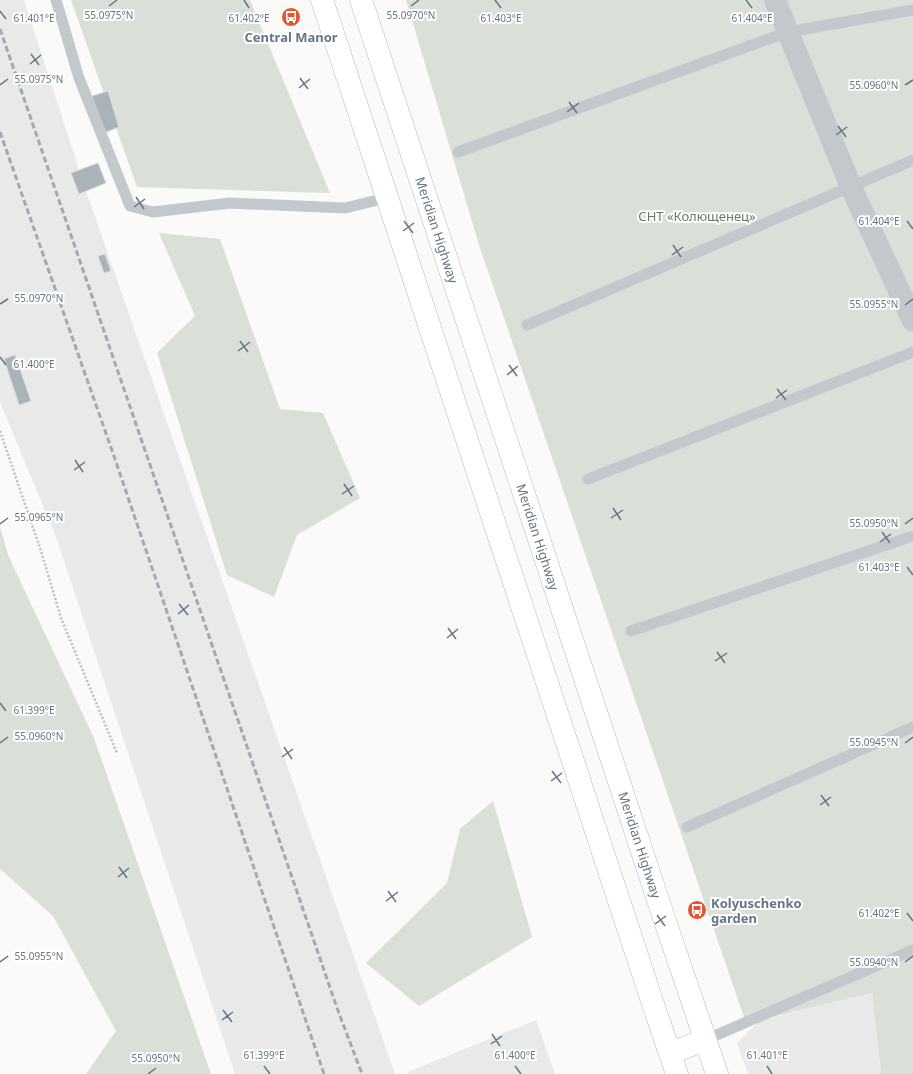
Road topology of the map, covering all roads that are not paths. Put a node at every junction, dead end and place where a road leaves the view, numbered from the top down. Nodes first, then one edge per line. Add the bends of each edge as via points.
1 (56, 0) edge
2 (322, 0) edge
3 (361, 0) edge
4 (775, 0) edge
5 (913, 10) edge
6 (788, 32) junction
7 (458, 152) dead end
8 (913, 160) edge
9 (851, 187) junction
10 (386, 198) junction
11 (913, 321) edge
12 (527, 325) dead end
13 (913, 352) edge
14 (588, 478) dead end
15 (913, 536) edge
16 (631, 631) dead end
17 (913, 727) edge
18 (687, 827) dead end
19 (913, 950) edge
20 (706, 1040) junction
21 (670, 1053) junction
22 (678, 1074) edge
23 (717, 1074) edge

1 - 10 lane via 79,78 130,206 153,212 230,203 345,208
2 - 10 main road
3 - 20 main road, Meridian Highway
4 - 6 street
5 - 6 lane
6 - 7 lane
6 - 9 street
8 - 9 lane
9 - 11 street
9 - 12 lane
10 - 21 main road
13 - 14 lane
15 - 16 lane
17 - 18 lane
19 - 20 lane
20 - 21 main road
20 - 23 main road, Meridian Highway
21 - 22 main road

